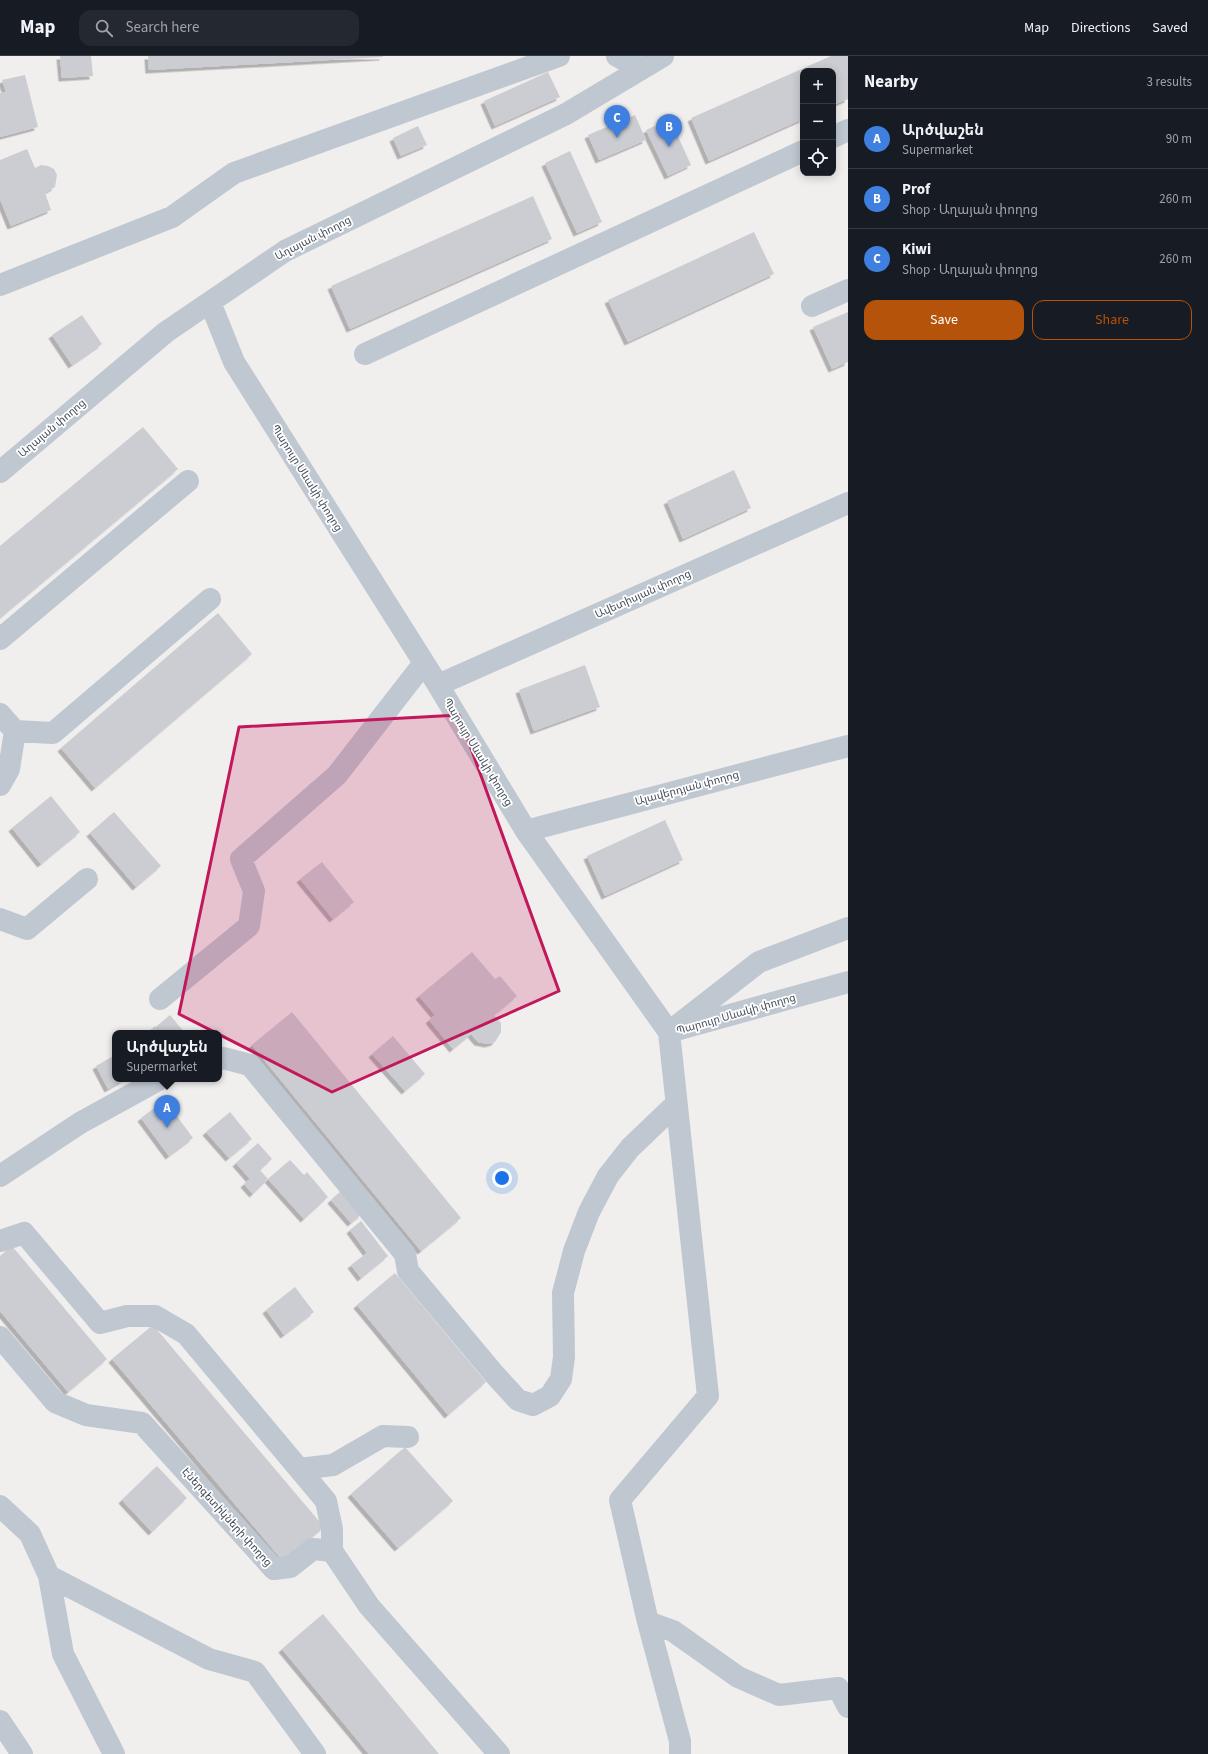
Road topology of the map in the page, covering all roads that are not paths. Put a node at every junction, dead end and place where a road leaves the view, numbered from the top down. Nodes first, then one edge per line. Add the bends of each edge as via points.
1 (559, 56) edge
2 (617, 56) edge
3 (654, 60) edge
4 (848, 130) edge
5 (836, 136) edge
6 (800, 152) edge
7 (0, 284) edge
8 (848, 290) edge
9 (210, 302) junction
10 (812, 306) dead end
11 (365, 354) dead end
12 (0, 472) edge
13 (188, 481) dead end
14 (848, 503) edge
15 (210, 599) dead end
16 (0, 638) edge
17 (424, 663) junction
18 (438, 685) junction
19 (0, 714) edge
20 (15, 731) junction
21 (848, 746) edge
22 (0, 785) edge
23 (526, 831) junction
24 (87, 879) dead end
25 (0, 919) edge
26 (848, 928) edge
27 (848, 982) edge
28 (160, 999) dead end
29 (669, 1032) junction
30 (222, 1058) edge
31 (155, 1082) edge
32 (676, 1104) junction
33 (0, 1176) edge
34 (0, 1240) edge
35 (0, 1337) edge
36 (408, 1437) dead end
37 (299, 1469) junction
38 (0, 1506) edge
39 (332, 1551) junction
40 (49, 1576) junction
41 (648, 1622) junction
42 (843, 1686) edge
43 (848, 1708) edge
44 (0, 1720) edge
45 (22, 1754) edge
46 (114, 1754) edge
47 (315, 1754) edge
48 (499, 1754) edge
49 (680, 1754) edge

1 - 7 street via 234,173 172,217
2 - 3 street, Աղայան փողոց
3 - 9 street, Աղայան փողոց via 566,114 285,251
4 - 5 street
6 - 11 street
8 - 10 street
9 - 12 street, Աղայան փողոց via 166,332
9 - 17 street, Պարույր Սևակի փողոց via 234,362
13 - 16 street
14 - 18 street, Ավետիսյան փողոց
15 - 20 street via 53,733
17 - 18 street, Պարույր Սևակի փողոց
17 - 28 street via 337,775 241,859 254,891 249,926
18 - 23 street, Պարույր Սևակի փողոց
19 - 20 street
20 - 22 street via 9,770
21 - 23 street, Ալավերդյան փողոց
23 - 29 street, Պարույր Սևակի փողոց
24 - 25 street via 27,929
26 - 29 street via 759,962
27 - 29 street, Պարույր Սևակի փողոց
29 - 32 street
30 - 32 street via 250,1065 405,1254 408,1271 518,1400 533,1405 550,1396 561,1379 564,1357 563,1293 574,1251 589,1212 608,1176 630,1148
31 - 33 street via 80,1123
32 - 41 street via 708,1396 620,1500
34 - 37 street via 24,1233 100,1323 127,1316 155,1316 186,1334
35 - 39 street, Էներգետիկների փողոց via 55,1402 86,1415 142,1423 274,1569 290,1567 313,1549
36 - 37 street via 383,1436 333,1465
37 - 39 street via 326,1501 332,1529
38 - 40 street via 30,1534
39 - 48 street via 369,1606
40 - 46 street via 63,1654
40 - 47 street via 209,1659 255,1672
41 - 42 street via 673,1631 738,1677 779,1695
41 - 49 street via 680,1741
42 - 43 street
44 - 45 street

